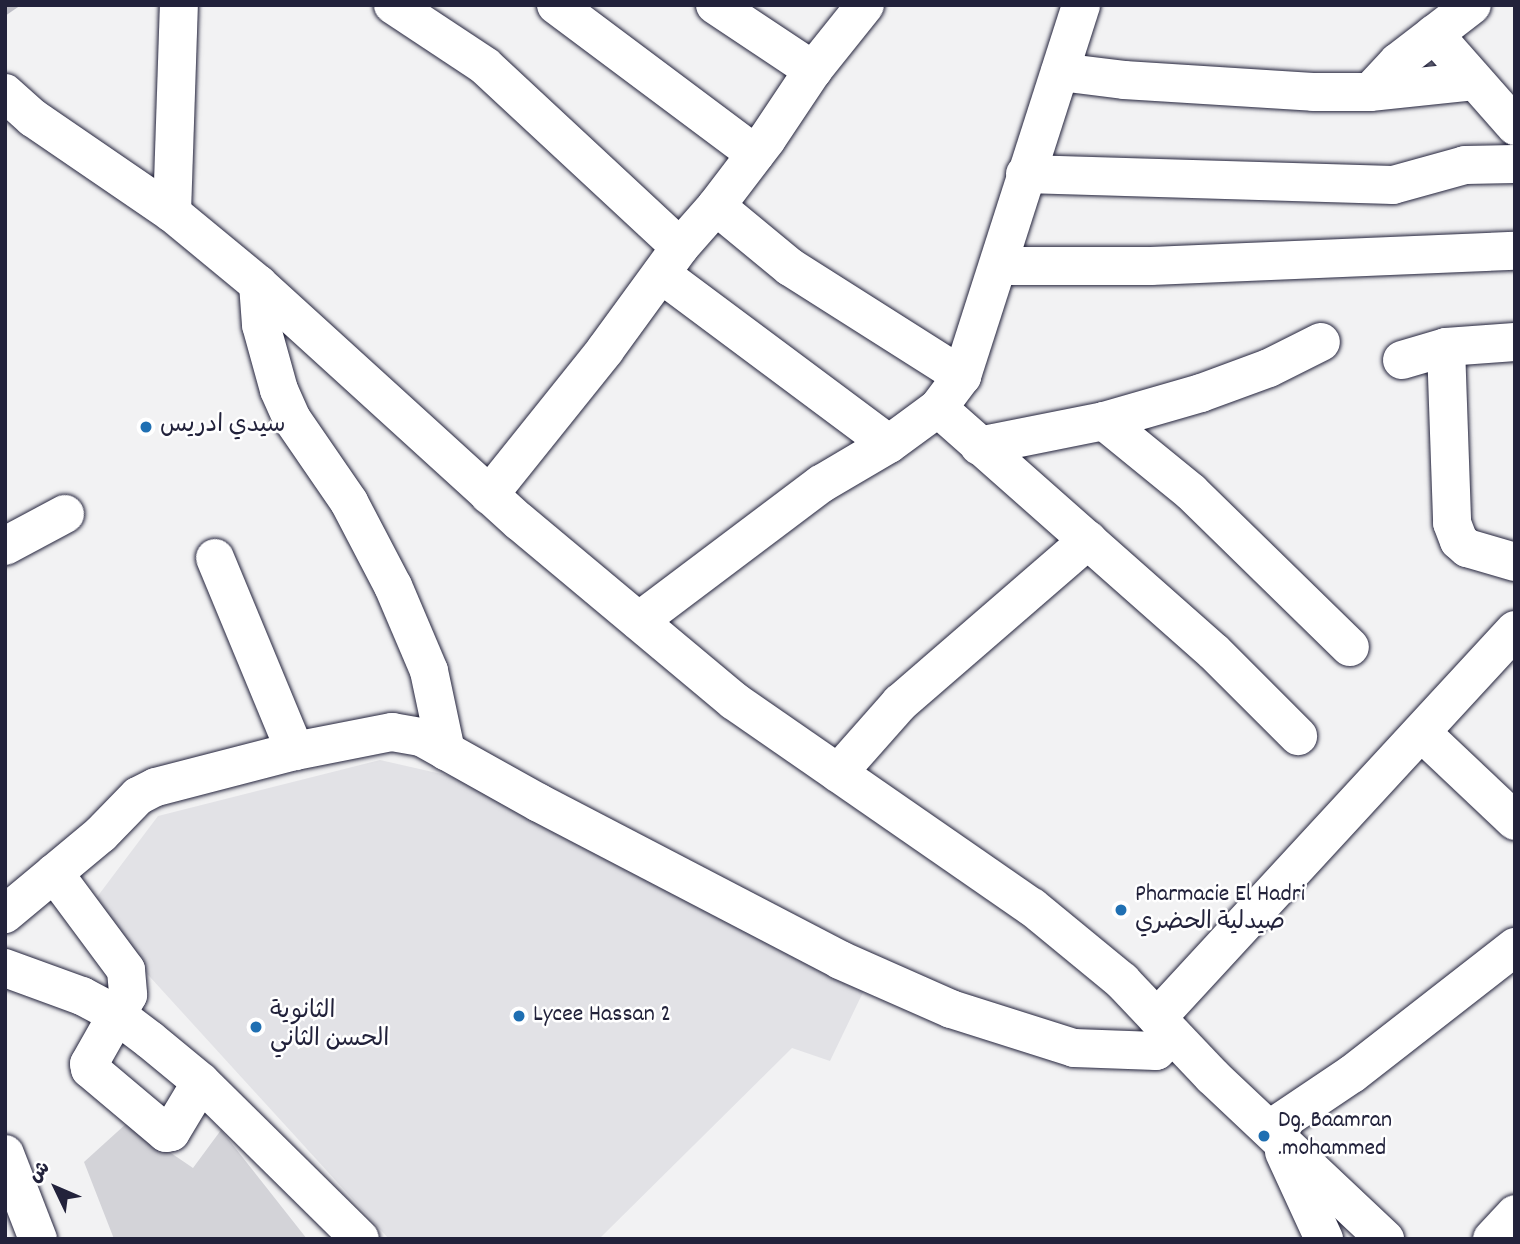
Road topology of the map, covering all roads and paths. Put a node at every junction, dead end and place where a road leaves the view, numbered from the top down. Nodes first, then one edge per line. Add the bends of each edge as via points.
1 (179, 5) edge
2 (393, 5) edge
3 (556, 5) edge
4 (715, 5) edge
5 (865, 5) edge
6 (1081, 5) edge
7 (1472, 5) edge
8 (1434, 34) junction
9 (813, 70) junction
10 (1060, 72) junction
11 (1474, 81) junction
12 (1370, 92) junction
13 (5, 93) edge
14 (1515, 126) edge
15 (755, 155) junction
16 (1515, 164) edge
17 (1025, 174) junction
18 (716, 206) junction
19 (172, 213) junction
20 (1515, 251) edge
21 (670, 260) junction
22 (999, 265) junction
23 (258, 284) junction
24 (1321, 342) dead end
25 (1515, 342) edge
26 (1446, 347) junction
27 (1402, 360) dead end
28 (962, 376) junction
29 (938, 408) junction
30 (1104, 421) junction
31 (889, 444) junction
32 (979, 446) junction
33 (489, 495) junction
34 (65, 514) dead end
35 (1088, 540) junction
36 (5, 546) edge
37 (215, 558) dead end
38 (1515, 562) edge
39 (639, 621) junction
40 (1515, 630) edge
41 (1350, 647) dead end
42 (1422, 733) junction
43 (1298, 736) dead end
44 (295, 751) junction
45 (446, 751) junction
46 (838, 773) junction
47 (1515, 821) edge
48 (54, 873) junction
49 (5, 914) edge
50 (1515, 947) edge
51 (5, 968) edge
52 (117, 1015) junction
53 (1164, 1026) junction
54 (201, 1082) junction
55 (1274, 1133) junction
56 (9, 1176) edge
57 (1515, 1214) edge
58 (38, 1239) edge
59 (360, 1239) edge
60 (1324, 1239) edge
61 (1385, 1239) edge
62 (1492, 1239) edge

1 - 19 street
2 - 21 street via 485,66
3 - 15 street
4 - 9 street
5 - 9 street
6 - 10 street
7 - 8 street
8 - 11 street
8 - 12 street
9 - 15 street
10 - 12 street via 1124,80
10 - 17 street
11 - 12 street
11 - 14 street
13 - 19 street via 33,118
15 - 18 street
16 - 17 street via 1465,165 1393,185
17 - 22 street
18 - 21 street
18 - 28 street via 790,267
19 - 23 street
20 - 22 street via 1151,266
21 - 31 street
21 - 33 street
22 - 28 street
23 - 33 street
23 - 45 street via 261,325 279,390 292,419 349,502 393,586 429,671
24 - 30 street via 1269,368 1201,393
25 - 26 street
26 - 27 street
26 - 38 street via 1452,523 1467,548
28 - 29 street
29 - 31 street
29 - 32 street
30 - 32 street
30 - 41 street via 1191,492
31 - 39 street via 821,484
32 - 35 street
33 - 39 street
34 - 36 street
35 - 43 street via 1222,660
35 - 46 street via 900,703
37 - 44 street
39 - 46 street via 734,701
40 - 42 street
42 - 47 street
42 - 53 street via 1289,873
44 - 45 street via 392,732 421,737
44 - 48 street via 156,787 138,796
45 - 53 street via 840,960 951,1009 1074,1048 1156,1051
46 - 53 street via 1031,907 1122,981
48 - 49 street
48 - 52 street via 127,970 128,995
50 - 55 street
51 - 52 street via 82,996
52 - 54 street
52 - 54 street via 90,1069 166,1133
53 - 55 street
54 - 59 street
55 - 60 street
55 - 61 street
56 - 58 street
57 - 62 street

